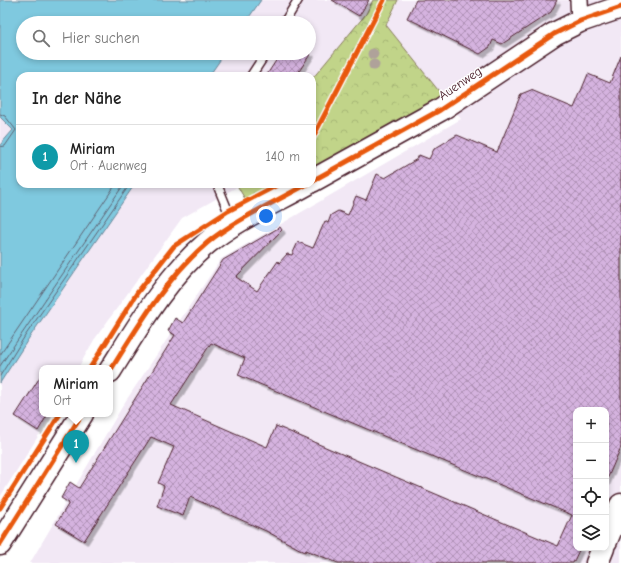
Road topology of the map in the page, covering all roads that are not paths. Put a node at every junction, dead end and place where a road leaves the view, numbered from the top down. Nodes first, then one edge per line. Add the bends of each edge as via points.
1 (298, 0) edge
2 (621, 7) edge
3 (580, 10) edge
4 (288, 16) edge
5 (261, 60) edge
6 (254, 72) edge
7 (316, 179) edge
8 (219, 188) edge
9 (300, 188) edge
10 (237, 224) junction
11 (113, 366) edge
12 (80, 417) edge
13 (621, 505) edge
14 (609, 535) edge
15 (0, 544) edge
16 (602, 551) edge
17 (597, 563) edge

1 - 4 lane
2 - 3 street, Auenweg
3 - 7 street, Auenweg via 537,44 440,110
5 - 6 lane
8 - 10 lane via 228,212
9 - 10 street
10 - 11 street via 208,242 177,271 152,304
12 - 15 street
13 - 14 street
16 - 17 street

